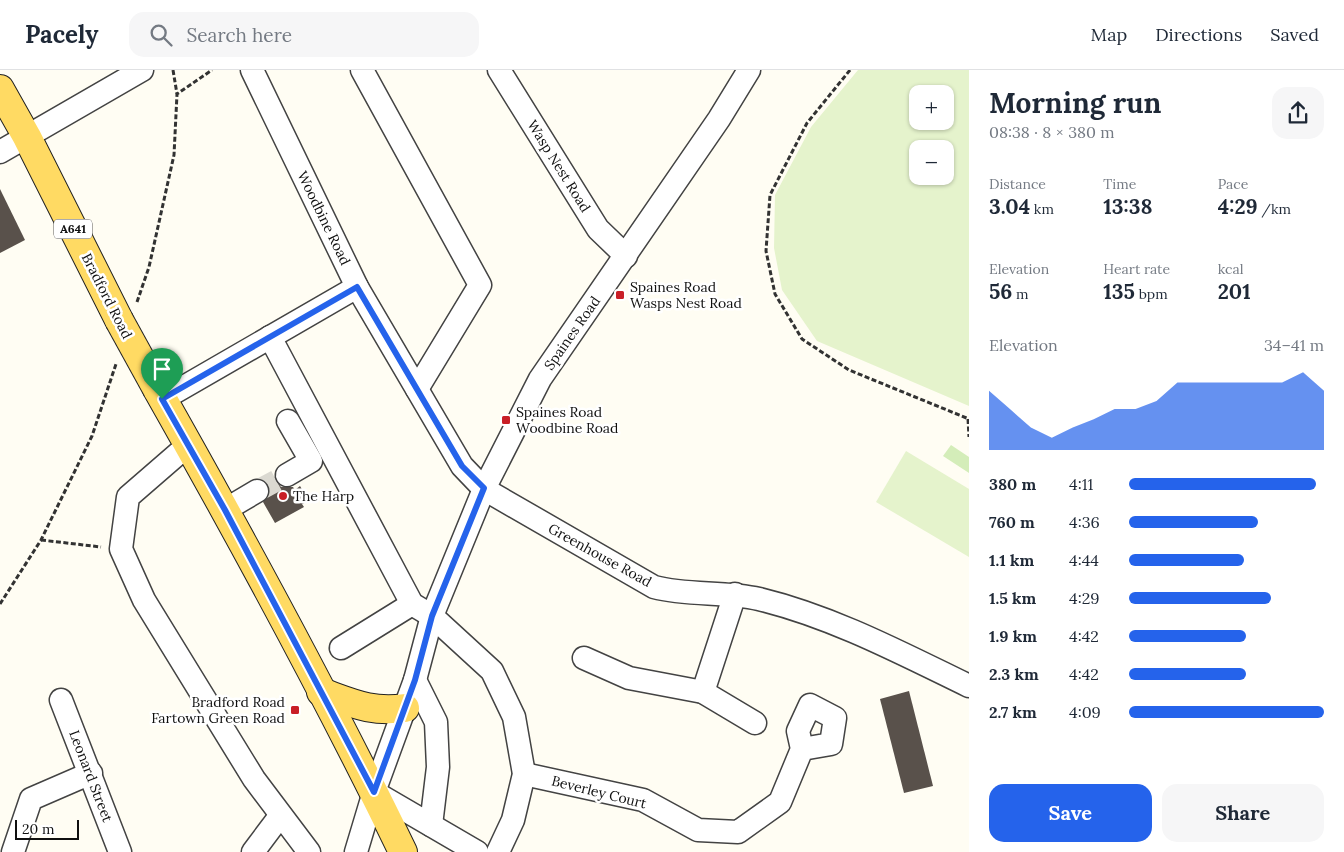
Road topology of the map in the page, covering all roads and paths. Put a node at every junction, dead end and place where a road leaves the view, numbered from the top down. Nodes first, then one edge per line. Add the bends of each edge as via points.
1 (142, 70) edge
2 (173, 70) edge
3 (212, 70) edge
4 (252, 70) edge
5 (362, 70) edge
6 (498, 70) edge
7 (748, 70) edge
8 (850, 70) edge
9 (0, 89) edge
10 (177, 94) junction
11 (27, 137) junction
12 (0, 152) edge
13 (626, 256) junction
14 (149, 267) dead end
15 (357, 287) junction
16 (270, 337) junction
17 (417, 389) junction
18 (160, 394) junction
19 (969, 419) edge
20 (288, 421) dead end
21 (92, 436) dead end
22 (969, 437) edge
23 (188, 445) junction
24 (287, 475) tunnel mouth
25 (484, 488) junction
26 (257, 492) tunnel mouth
27 (225, 510) junction
28 (41, 540) junction
29 (121, 549) junction
30 (735, 594) junction
31 (0, 604) edge
32 (412, 604) junction
33 (432, 616) junction
34 (341, 648) dead end
35 (584, 658) dead end
36 (415, 680) junction
37 (969, 686) edge
38 (321, 692) junction
39 (703, 692) junction
40 (61, 700) dead end
41 (405, 708) junction
42 (755, 723) dead end
43 (802, 749) dead end
44 (90, 773) junction
45 (524, 774) junction
46 (374, 792) junction
47 (280, 816) junction
48 (431, 825) junction
49 (13, 852) edge
50 (120, 852) edge
51 (253, 852) edge
52 (308, 852) edge
53 (356, 852) edge
54 (403, 852) edge
55 (418, 852) edge
56 (477, 852) edge
57 (498, 852) edge

1 - 11 street
2 - 10 path
3 - 10 path
4 - 15 street, Woodbine Road
5 - 17 street via 480,285
6 - 13 street, Wasp Nest Road via 598,229
7 - 13 street, Spaines Road via 719,119
8 - 19 path via 807,124 770,195 766,251 775,294 802,339 849,370
9 - 11 main road, Bradford Road / A641
10 - 14 path via 174,155
11 - 12 street
11 - 18 main road, Bradford Road / A641, bridge
13 - 25 street, Spaines Road via 540,379
15 - 16 street
15 - 17 street, Woodbine Road
16 - 18 street
16 - 32 street
17 - 25 street, Woodbine Road via 462,466
18 - 23 main road, Bradford Road / A641
19 - 22 path
20 - 24 street via 311,461
21 - 28 path
23 - 27 main road, Bradford Road / A641
23 - 29 street via 128,497
25 - 30 street, Greenhouse Road via 654,586 675,592
25 - 33 street, Spaines Road
26 - 27 street
27 - 38 main road, Bradford Road / A641
28 - 29 path
28 - 31 path
29 - 47 street via 144,600
30 - 37 street, Greenhouse Road via 829,621
30 - 39 street
32 - 33 street
32 - 34 street
33 - 36 street, Spaines Road
33 - 45 street via 492,671 514,717
35 - 39 street via 629,678
36 - 41 street, Spaines Road
36 - 48 street via 436,722 438,766
38 - 41 main road via 368,709
38 - 46 main road, Bradford Road / A641
39 - 42 street
40 - 44 street, Leonard Street
41 - 46 street, Spaines Road
43 - 45 street, Beverley Court via 780,802 738,832 698,830 643,800
44 - 49 street via 32,799
44 - 50 street, Leonard Street
45 - 57 street via 513,820
46 - 48 street
46 - 53 street, Spaines Road
46 - 54 main road, A641
46 - 55 main road, A641
47 - 51 street
47 - 52 street
48 - 56 street

